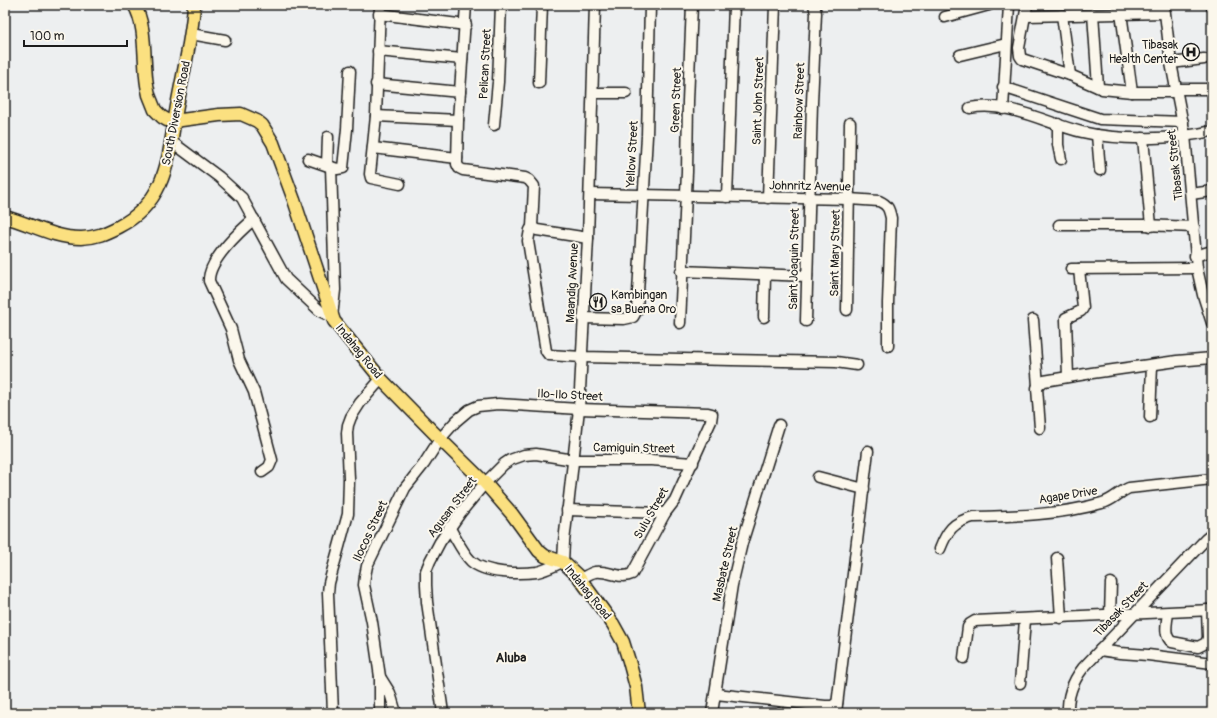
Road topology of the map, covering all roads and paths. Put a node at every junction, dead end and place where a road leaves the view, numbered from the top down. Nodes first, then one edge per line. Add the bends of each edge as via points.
1 (134, 5) edge
2 (194, 5) edge
3 (466, 5) edge
4 (501, 5) edge
5 (542, 5) edge
6 (595, 5) edge
7 (650, 5) edge
8 (692, 5) edge
9 (734, 5) edge
10 (775, 5) edge
11 (814, 5) edge
12 (989, 5) edge
13 (1009, 5) edge
14 (1027, 5) edge
15 (379, 9) edge
16 (1164, 9) edge
17 (1121, 13) junction
18 (1093, 14) junction
19 (1062, 15) junction
20 (1026, 16) junction
21 (945, 17) dead end
22 (466, 24) junction
23 (191, 34) junction
24 (225, 40) dead end
25 (1006, 44) junction
26 (378, 51) junction
27 (960, 54) dead end
28 (462, 59) junction
29 (1204, 59) dead end
30 (1171, 63) junction
31 (350, 71) dead end
32 (1070, 75) junction
33 (539, 83) dead end
34 (376, 84) junction
35 (1003, 87) junction
36 (1098, 87) junction
37 (1212, 89) edge
38 (1177, 90) junction
39 (460, 92) junction
40 (1132, 92) junction
41 (593, 93) junction
42 (626, 93) dead end
43 (970, 108) dead end
44 (1003, 109) junction
45 (376, 116) junction
46 (458, 120) junction
47 (174, 121) junction
48 (1183, 122) junction
49 (850, 123) dead end
50 (1058, 124) junction
51 (494, 125) dead end
52 (1212, 131) edge
53 (1098, 135) junction
54 (1185, 135) junction
55 (328, 137) dead end
56 (1143, 138) junction
57 (172, 142) junction
58 (372, 148) junction
59 (456, 158) junction
60 (308, 159) dead end
61 (1061, 159) dead end
62 (329, 166) junction
63 (1100, 170) dead end
64 (400, 184) dead end
65 (1212, 191) edge
66 (590, 194) junction
67 (644, 194) junction
68 (1191, 194) junction
69 (686, 196) junction
70 (727, 197) junction
71 (768, 198) junction
72 (809, 199) junction
73 (849, 199) junction
74 (5, 217) edge
75 (254, 219) junction
76 (1058, 226) dead end
77 (1152, 226) junction
78 (532, 227) junction
79 (1194, 227) junction
80 (588, 238) junction
81 (1212, 251) edge
82 (1195, 256) junction
83 (1197, 268) junction
84 (681, 271) junction
85 (765, 275) junction
86 (807, 276) junction
87 (847, 310) dead end
88 (332, 317) junction
89 (764, 317) dead end
90 (583, 318) junction
91 (806, 320) dead end
92 (1033, 320) dead end
93 (680, 323) dead end
94 (1212, 323) edge
95 (888, 346) dead end
96 (582, 357) junction
97 (1212, 358) edge
98 (857, 365) dead end
99 (1152, 365) junction
100 (1068, 376) junction
101 (381, 379) junction
102 (1038, 386) junction
103 (579, 409) junction
104 (712, 414) joint
105 (1150, 416) dead end
106 (779, 425) dead end
107 (1040, 428) dead end
108 (440, 439) junction
109 (868, 450) dead end
110 (574, 460) junction
111 (693, 463) junction
112 (262, 472) dead end
113 (818, 477) dead end
114 (1212, 479) edge
115 (485, 483) junction
116 (864, 489) junction
117 (568, 510) junction
118 (665, 513) junction
119 (449, 527) junction
120 (1210, 537) edge
121 (940, 549) dead end
122 (1058, 558) dead end
123 (563, 562) junction
124 (580, 579) junction
125 (1111, 583) dead end
126 (1210, 610) edge
127 (1168, 612) junction
128 (1134, 615) junction
129 (1110, 616) junction
130 (1061, 618) junction
131 (1025, 620) junction
132 (1100, 650) junction
133 (964, 658) dead end
134 (1212, 662) edge
135 (380, 678) junction
136 (1020, 683) dead end
137 (716, 694) junction
138 (837, 708) edge
139 (333, 713) edge
140 (380, 713) edge
141 (396, 713) edge
142 (443, 713) edge
143 (639, 713) edge
144 (712, 713) edge
145 (1068, 713) edge

1 - 47 main road via 141,24 149,95 158,114 166,120
2 - 23 main road, South Diversion Road
3 - 22 street
4 - 51 street, Pelican Street
5 - 33 street
6 - 41 street, Maandig Avenue
7 - 67 street, Yellow Street
8 - 69 street, Green Street
9 - 70 street
10 - 71 street, Saint John Street
11 - 72 street, Rainbow Street via 816,13
12 - 21 street
13 - 25 street
14 - 20 street
15 - 22 street
15 - 26 street
16 - 17 street
16 - 30 street, Tibasak Street
17 - 18 street
17 - 40 street
18 - 19 street
18 - 36 street
19 - 20 street
19 - 32 street
20 - 32 street via 1019,48 1022,59
22 - 28 street
23 - 24 street
23 - 47 main road, South Diversion Road
25 - 27 street
25 - 35 street
26 - 28 street
26 - 34 street
28 - 39 street
29 - 30 street
30 - 38 street, Tibasak Street
31 - 62 street via 344,167 339,169
32 - 36 street
34 - 39 street
34 - 45 street
35 - 44 street
35 - 48 street via 1100,119
36 - 40 street
37 - 38 street
38 - 40 street
38 - 48 street, Tibasak Street
39 - 46 street
41 - 42 street
41 - 66 street, Maandig Avenue
43 - 44 street via 979,106
44 - 50 street
45 - 46 street
45 - 58 street
46 - 59 street
47 - 57 main road, South Diversion Road
47 - 88 main road, Indahag Road via 241,114 262,125 273,143 294,200
48 - 54 street, Tibasak Street
49 - 73 street, Saint Mary Street
50 - 53 street
50 - 61 street
52 - 54 street
53 - 56 street
53 - 63 street
54 - 56 street
54 - 68 street, Tibasak Street
55 - 62 street
56 - 77 street
57 - 74 main road, South Diversion Road via 170,157 152,199 140,213 111,231 95,237 67,237
57 - 75 street via 238,193
58 - 59 street
58 - 64 street via 370,176 376,180
59 - 78 street via 457,164 463,170 525,178 531,182 534,186
60 - 62 street
62 - 88 street via 334,232 335,290
65 - 68 street
66 - 67 street, Johnritz Avenue
66 - 80 street, Maandig Avenue
67 - 69 street, Johnritz Avenue
67 - 90 street, Yellow Street via 636,314 629,318
68 - 79 street, Tibasak Street
69 - 70 street, Johnritz Avenue
69 - 84 street, Green Street
70 - 71 street, Johnritz Avenue
71 - 72 street, Johnritz Avenue
72 - 73 street, Johnritz Avenue
72 - 86 street, Saint Joaquin Street
73 - 87 street, Saint Mary Street
73 - 95 street, Johnritz Avenue via 879,201 890,211
75 - 88 street via 286,279 320,311
75 - 112 street via 232,238 208,275 212,290 231,329 239,360 258,406 272,460 269,467
76 - 77 street
77 - 79 street
78 - 80 street
78 - 96 street via 528,241 546,351 550,355
79 - 82 street, Tibasak Street
80 - 90 street, Maandig Avenue
81 - 82 street
82 - 83 street, Tibasak Street
83 - 94 street, Tibasak Street
83 - 100 street via 1075,269 1084,306 1081,312 1066,318
84 - 85 street
84 - 93 street, Green Street
85 - 86 street
85 - 89 street
86 - 91 street, Saint Joaquin Street
88 - 101 main road, Indahag Road
90 - 96 street, Maandig Avenue
92 - 102 street
96 - 98 street via 836,362
96 - 103 street, Maandig Avenue
97 - 99 street
99 - 100 street
99 - 105 street
100 - 102 street via 1044,381
101 - 108 main road, Indahag Road
101 - 139 street via 351,417 347,433 348,514 328,583
102 - 107 street
103 - 104 street, Ilo-Ilo Street
103 - 108 street, Ilo-Ilo Street via 498,404 478,406 464,414
103 - 110 street, Maandig Avenue
104 - 111 street, Sulu Street
106 - 137 street, Masbate Street via 742,543 732,586
108 - 115 main road, Indahag Road
108 - 135 street, Ilocos Street via 405,488 367,566 364,585
109 - 116 street
110 - 111 street, Camiguin Street
110 - 115 street, Agusan Street via 536,454 524,455 504,464
110 - 117 street, Maandig Avenue
111 - 118 street, Sulu Street via 675,500
113 - 116 street
114 - 121 street, Agape Drive via 1129,488 1104,503 1070,510 965,519 951,528
115 - 119 street, Agusan Street
115 - 123 main road, Indahag Road via 539,551 545,556
116 - 138 street
117 - 118 street
117 - 123 street, Maandig Avenue
118 - 124 street, Sulu Street via 632,574 621,576 594,572
119 - 123 street via 472,562 487,568 512,573 538,572
119 - 142 street, Agusan Street via 426,571
120 - 128 street, Tibasak Street
122 - 130 street
123 - 124 main road, Indahag Road
124 - 143 main road, Indahag Road via 613,624 622,642 636,687
125 - 129 street
126 - 127 street
126 - 127 street via 1208,638 1206,643 1198,647 1169,640
127 - 128 street
128 - 129 street
128 - 132 street, Tibasak Street
129 - 130 street
130 - 131 street
131 - 133 street via 975,621 970,624
131 - 136 street
132 - 134 street
132 - 145 street, Tibasak Street via 1077,675 1069,696
135 - 140 street
135 - 141 street, Ilocos Street via 390,693
137 - 138 street
137 - 144 street, Masbate Street

